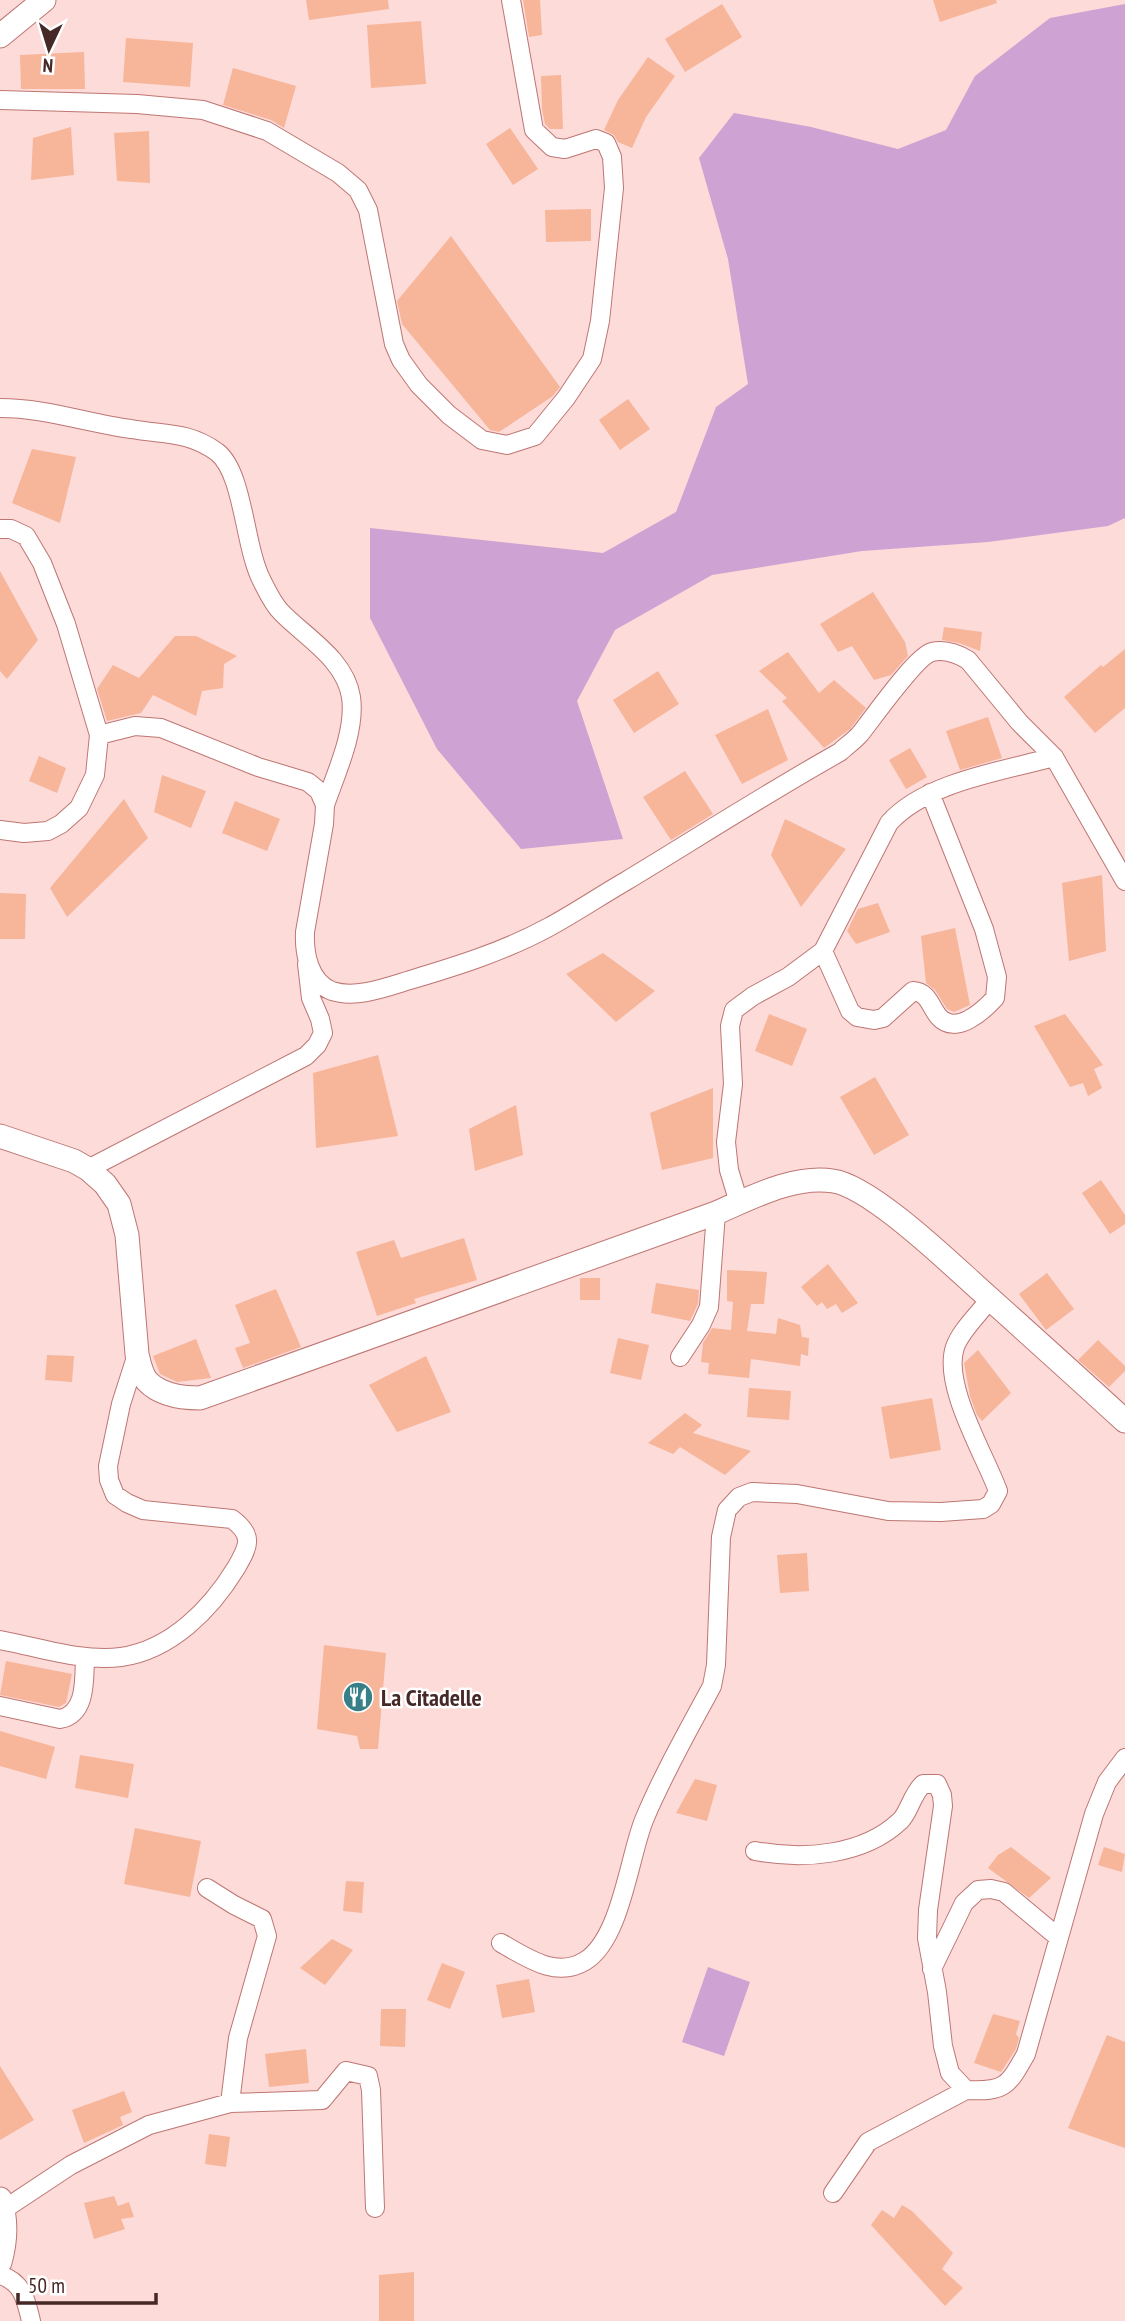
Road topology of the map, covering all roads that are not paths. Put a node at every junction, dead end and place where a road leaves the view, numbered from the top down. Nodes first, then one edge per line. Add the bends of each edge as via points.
1 (44, 0) edge
2 (511, 0) edge
3 (0, 36) edge
4 (0, 100) edge
5 (0, 408) edge
6 (0, 528) edge
7 (99, 735) junction
8 (1055, 757) junction
9 (930, 793) junction
10 (324, 805) junction
11 (0, 830) edge
12 (1125, 881) edge
13 (822, 951) junction
14 (306, 960) junction
15 (0, 1136) edge
16 (88, 1170) junction
17 (739, 1203) junction
18 (716, 1213) junction
19 (990, 1299) junction
20 (137, 1354) junction
21 (680, 1357) dead end
22 (1125, 1421) edge
23 (0, 1640) edge
24 (85, 1657) junction
25 (0, 1706) edge
26 (1125, 1758) edge
27 (755, 1851) dead end
28 (206, 1888) dead end
29 (1058, 1937) junction
30 (501, 1943) dead end
31 (932, 1969) junction
32 (967, 2090) junction
33 (230, 2103) junction
34 (833, 2193) dead end
35 (2, 2205) edge
36 (374, 2208) dead end
37 (0, 2262) edge
38 (0, 2275) edge
39 (31, 2321) edge

1 - 3 street
2 - 4 street via 534,130 552,147 565,149 596,139 606,143 614,188 592,359 535,436 507,445 482,440 449,415 401,360 368,210 358,190 338,173 267,131 203,110
5 - 10 street via 182,435 227,461 260,578 280,611 325,650 351,696 346,745
6 - 7 street via 26,536 42,563
7 - 10 street via 135,726 161,728 308,782
7 - 11 street via 95,775 79,808 48,831
8 - 9 street
8 - 12 street
8 - 14 street via 968,660 931,652 839,752 547,928 484,956 372,991 331,990
9 - 13 street via 909,804 889,823
9 - 13 street via 984,929 998,977 995,998 960,1024 947,1023 926,995 913,991 883,1018 864,1019 850,1011
10 - 14 street via 305,932
13 - 17 street via 734,1010 726,1142
14 - 16 street via 311,998 323,1033 306,1056
15 - 16 street
16 - 20 street via 119,1204 127,1236
17 - 18 street
17 - 19 street via 789,1184 818,1180 849,1186 919,1236
18 - 20 street via 200,1398 183,1398 146,1380
18 - 21 street via 709,1307
19 - 22 street
19 - 30 street via 956,1346 953,1359 971,1431 998,1491 991,1504 952,1512 888,1511 797,1494 752,1492 738,1497 727,1510 721,1537 712,1685 644,1821 619,1909 603,1943 587,1960 560,1968 543,1965
20 - 24 street via 108,1466 115,1495 143,1510 232,1519 243,1527 247,1548 215,1600 166,1640 120,1657
23 - 24 street
24 - 25 street via 83,1693 68,1717
26 - 29 street via 1107,1782 1094,1814
27 - 31 street via 811,1855 861,1846 903,1819 923,1784 937,1784 943,1806 928,1910
28 - 33 street via 262,1919 267,1936 238,2038
29 - 31 street via 1004,1892 978,1891 964,1903
29 - 32 street via 1026,2054 1015,2074 1004,2087
31 - 32 street via 950,2073
32 - 34 street via 868,2142
33 - 35 street via 149,2125
33 - 36 street via 322,2100 345,2071 368,2076
35 - 37 street via 5,2233
38 - 39 street via 17,2284

